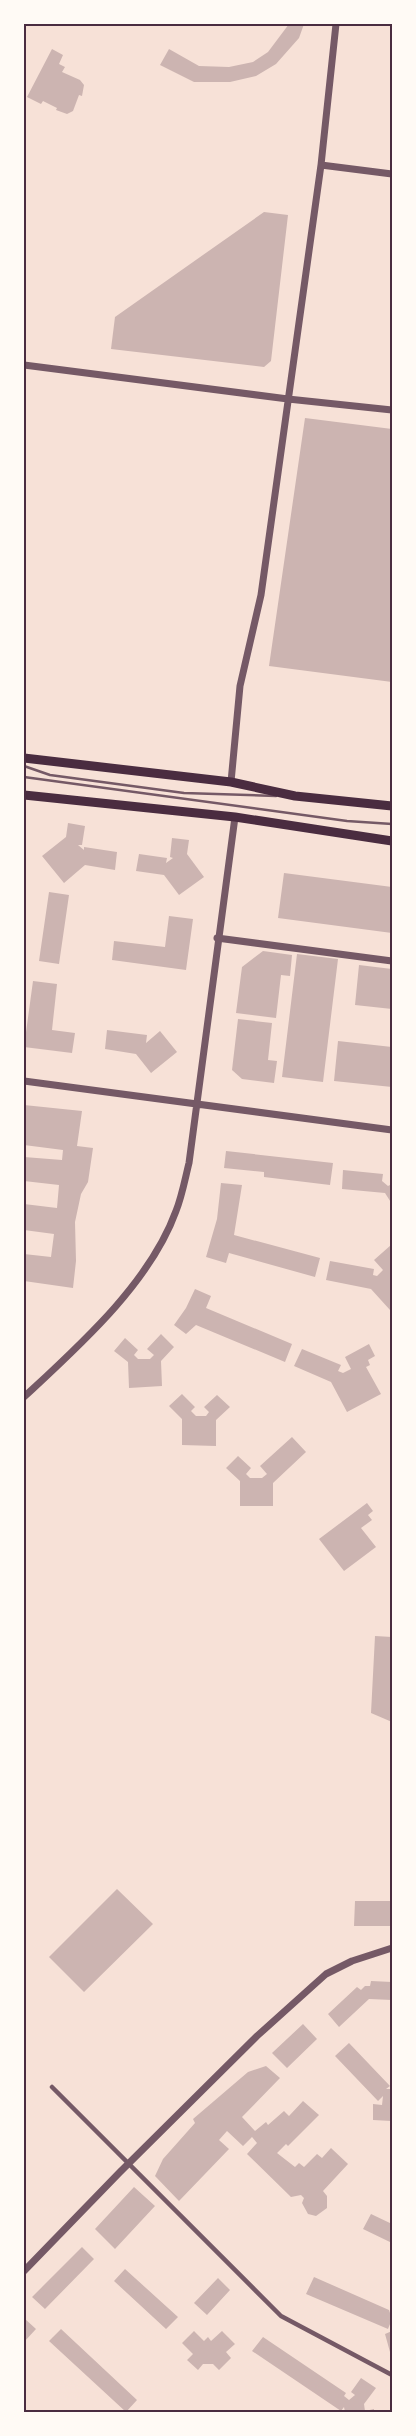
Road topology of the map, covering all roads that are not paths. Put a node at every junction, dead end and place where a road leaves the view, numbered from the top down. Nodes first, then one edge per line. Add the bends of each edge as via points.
1 (336, 24) edge
2 (320, 165) junction
3 (392, 174) edge
4 (24, 365) edge
5 (288, 399) junction
6 (392, 410) edge
7 (24, 758) edge
8 (24, 766) edge
9 (24, 777) edge
10 (231, 782) junction
11 (24, 794) edge
12 (295, 796) junction
13 (392, 806) edge
14 (235, 817) junction
15 (392, 824) edge
16 (392, 841) edge
17 (218, 938) junction
18 (392, 961) edge
19 (24, 1081) edge
20 (196, 1104) junction
21 (392, 1130) edge
22 (24, 1397) edge
23 (392, 1948) edge
24 (52, 2087) dead end
25 (128, 2164) junction
26 (24, 2271) edge
27 (392, 2374) edge

1 - 2 street
2 - 3 street
2 - 5 street
4 - 5 street
5 - 6 street
5 - 10 street via 261,595 240,686
7 - 10 main road
8 - 12 lane via 50,775 184,794
9 - 15 lane via 347,821
10 - 12 main road
11 - 14 main road
12 - 13 main road
14 - 16 main road
14 - 17 street
17 - 18 street
17 - 20 street
19 - 20 street
20 - 21 street
20 - 22 street via 189,1163 176,1212 157,1251 102,1321
23 - 25 street via 352,1960 326,1974 257,2036
24 - 25 street
25 - 26 street
25 - 27 street via 281,2316

